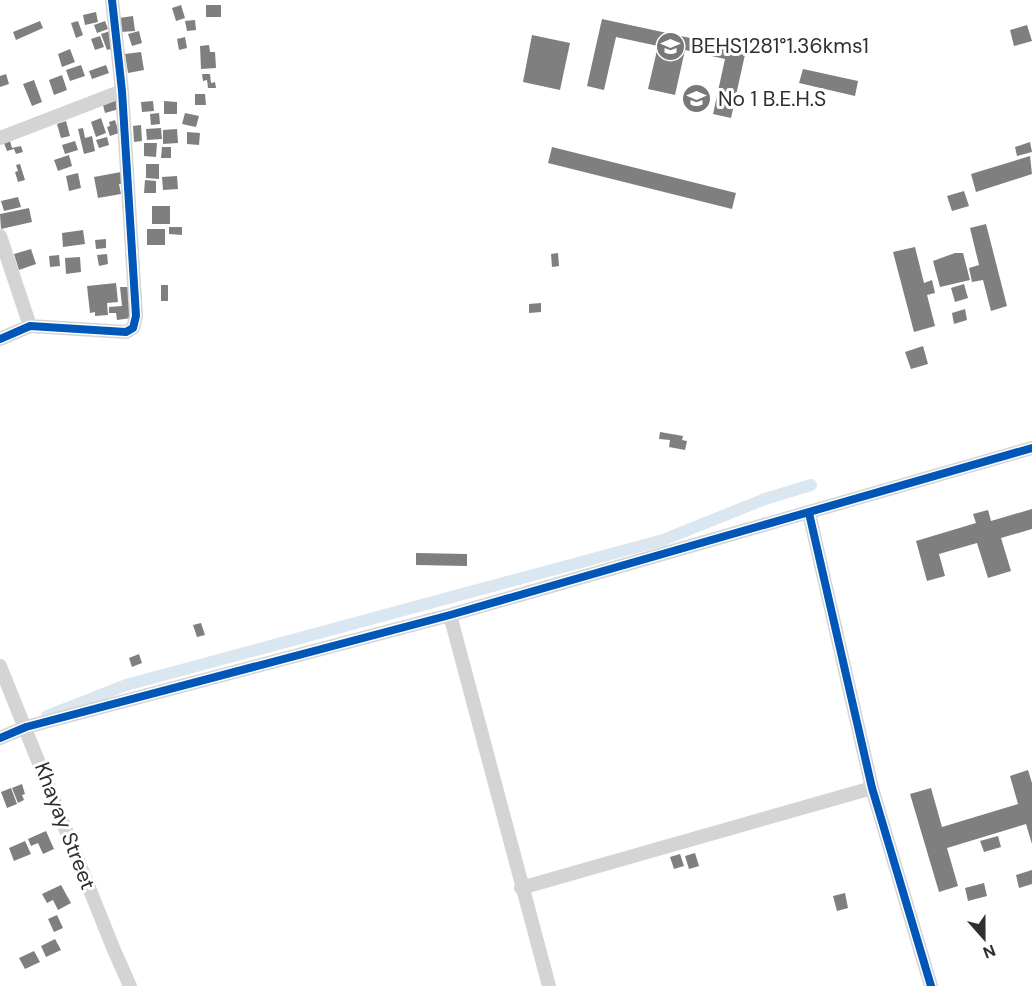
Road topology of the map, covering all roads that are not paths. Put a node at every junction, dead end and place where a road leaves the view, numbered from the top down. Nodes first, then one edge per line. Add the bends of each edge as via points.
1 (112, 0) edge
2 (122, 91) junction
3 (0, 138) edge
4 (0, 236) edge
5 (30, 326) junction
6 (0, 339) edge
7 (1032, 448) edge
8 (809, 513) junction
9 (450, 615) junction
10 (0, 666) edge
11 (26, 727) junction
12 (0, 738) edge
13 (872, 788) junction
14 (522, 888) junction
15 (130, 986) edge
16 (549, 986) edge
17 (932, 986) edge

1 - 2 street
2 - 3 street
2 - 5 street via 136,316 133,328 126,332
4 - 5 street
5 - 6 street
7 - 8 street
8 - 9 street
8 - 13 street
9 - 11 street
9 - 14 street
10 - 11 street, Khayay Street
11 - 12 street
11 - 15 street, Khayay Street
13 - 14 street
13 - 17 street
14 - 16 street

